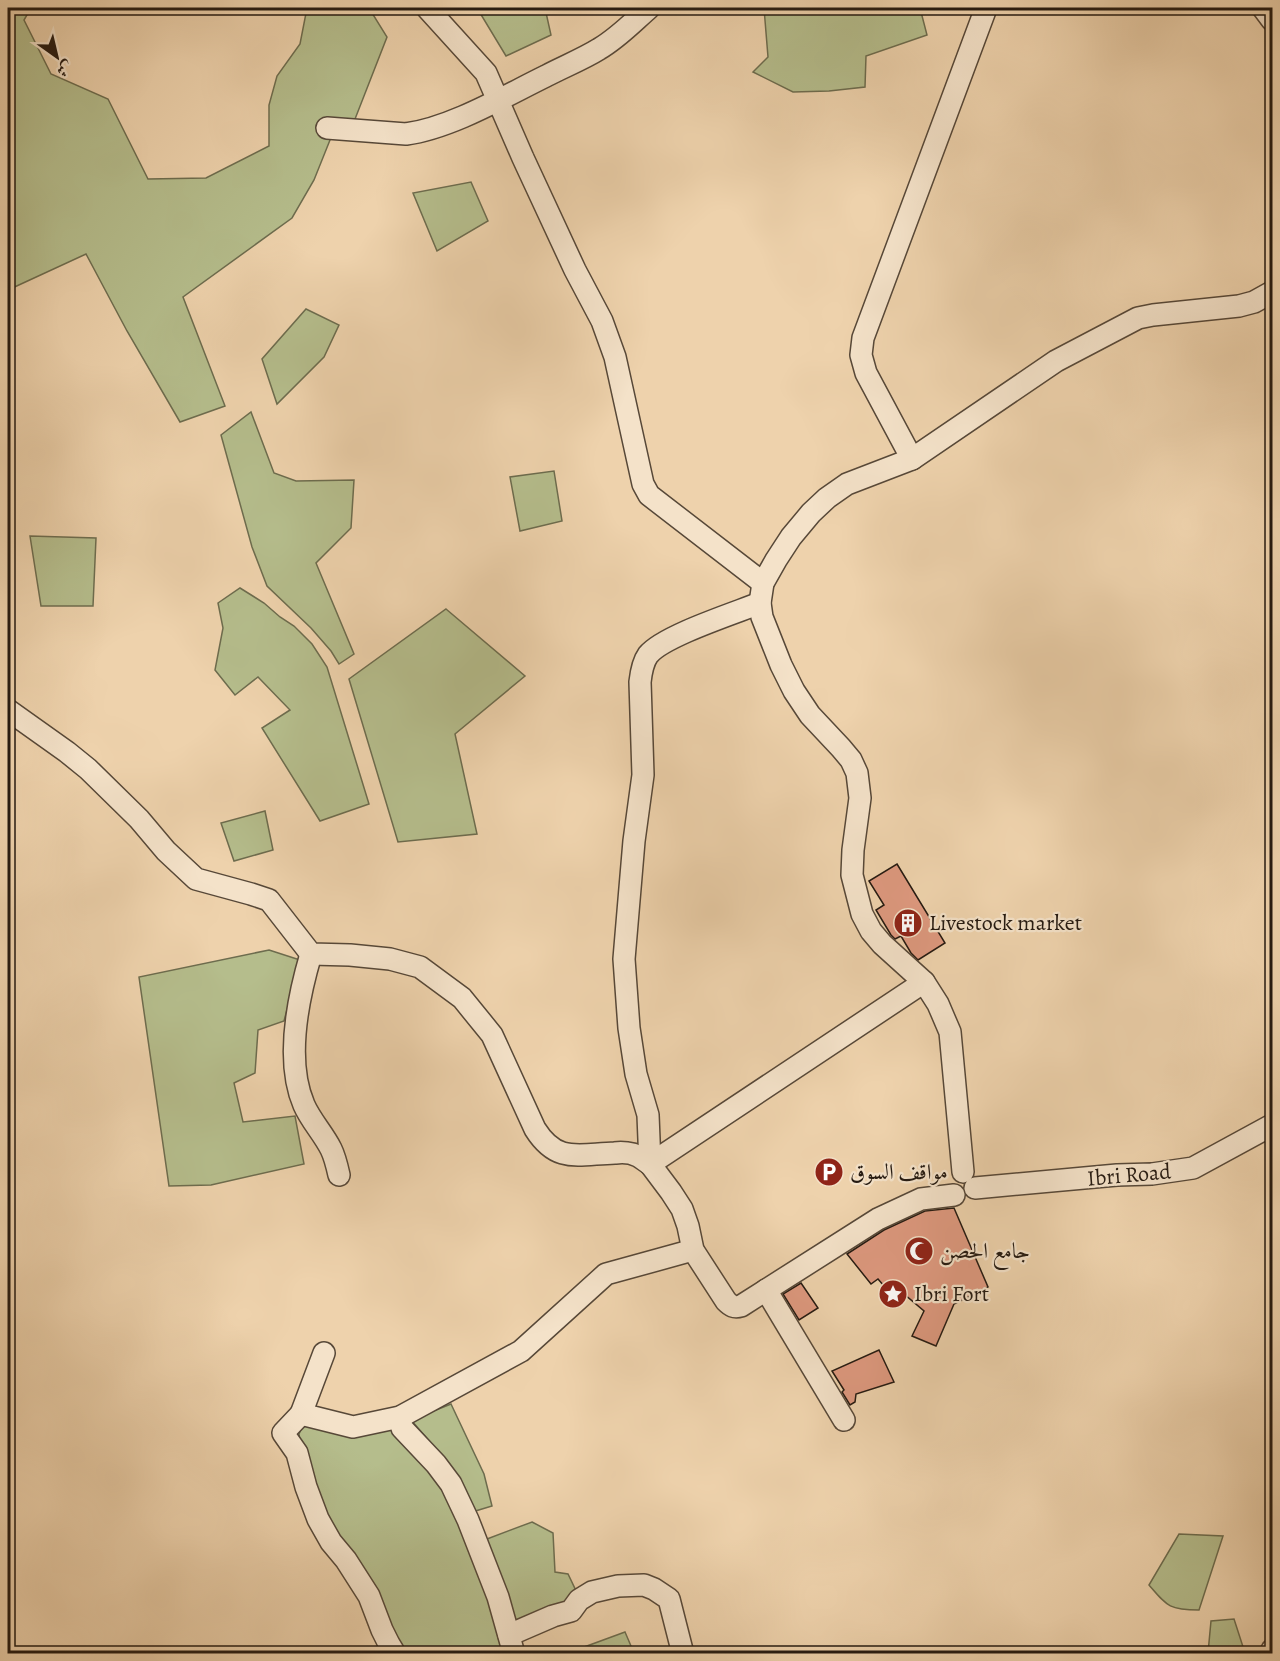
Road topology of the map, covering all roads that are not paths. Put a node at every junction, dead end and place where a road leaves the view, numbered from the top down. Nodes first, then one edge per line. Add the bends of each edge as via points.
1 (428, 8) edge
2 (649, 8) edge
3 (986, 8) edge
4 (1263, 8) edge
5 (1272, 20) edge
6 (498, 100) junction
7 (327, 128) dead end
8 (1272, 292) edge
9 (912, 459) junction
10 (761, 593) junction
11 (8, 710) edge
12 (311, 954) junction
13 (924, 982) junction
14 (1272, 1125) edge
15 (650, 1164) junction
16 (339, 1175) dead end
17 (961, 1184) junction
18 (693, 1250) junction
19 (766, 1290) junction
20 (324, 1353) dead end
21 (301, 1414) junction
22 (400, 1417) junction
23 (844, 1420) dead end
24 (511, 1644) edge
25 (395, 1653) edge
26 (683, 1653) edge

1 - 6 street via 486,73
2 - 6 street via 599,50
3 - 9 street via 863,338 861,355 866,374
4 - 5 street
6 - 7 street via 442,124 406,134
6 - 10 street via 602,321 615,357 643,484 649,495
8 - 9 street via 1239,306 1153,315 1127,323 1056,361
9 - 10 street via 847,484 827,498 791,537
10 - 13 street via 766,631 794,691 851,760 857,773 860,798 852,875 862,914 882,944
10 - 15 street via 653,649 641,673 643,775 633,841 624,959 636,1074 648,1115
11 - 12 street via 88,770 196,879 269,900
12 - 15 street via 390,959 420,968 462,998 492,1035 535,1129 551,1149 577,1154 619,1152 637,1155
12 - 16 street via 296,1027 296,1074 303,1103 332,1151
13 - 15 street
13 - 17 street via 950,1032
14 - 17 street, Ibri Road via 1193,1168 1152,1174
15 - 18 street via 682,1209
17 - 19 street via 930,1191 878,1219
18 - 19 street via 731,1306 741,1306
18 - 22 street via 606,1274 521,1351
19 - 23 street
20 - 21 street
21 - 22 street via 353,1427
21 - 25 street via 284,1432 297,1454 318,1519 369,1596
22 - 24 street via 402,1428 451,1484 498,1597
24 - 26 street via 553,1616 571,1611 592,1592 644,1585 669,1599

